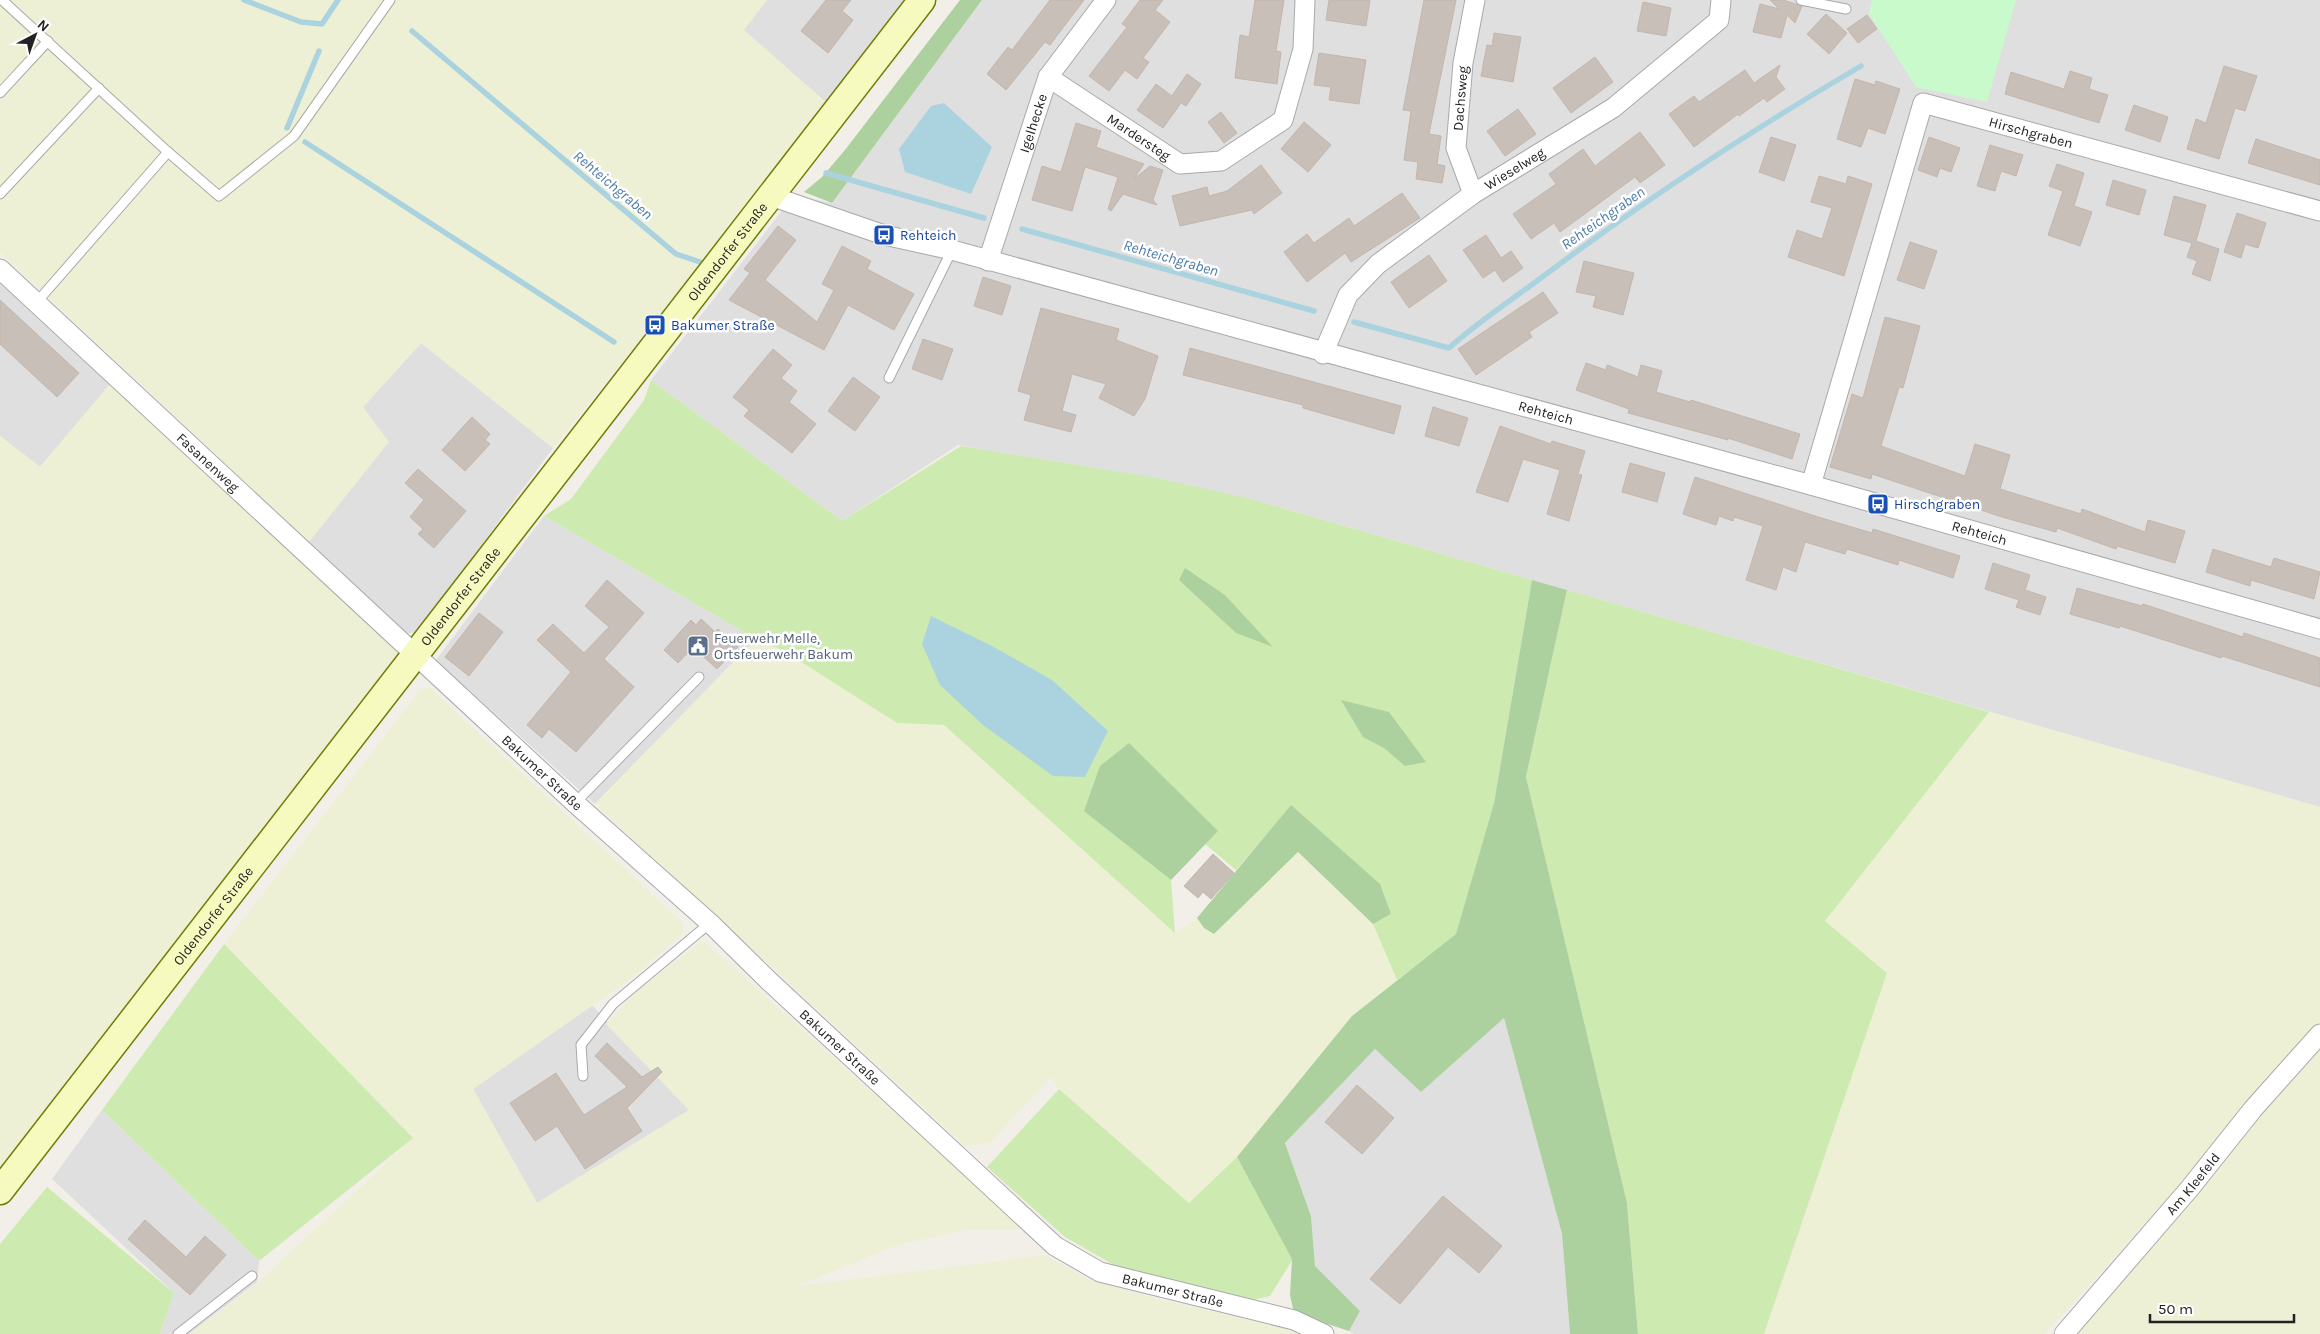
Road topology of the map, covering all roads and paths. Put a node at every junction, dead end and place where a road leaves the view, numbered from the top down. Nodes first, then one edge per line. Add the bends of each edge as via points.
1 (2, 0) edge
2 (390, 0) edge
3 (922, 0) edge
4 (1106, 0) edge
5 (1305, 0) edge
6 (1475, 0) edge
7 (1721, 0) edge
8 (1801, 0) edge
9 (1846, 9) dead end
10 (48, 41) junction
11 (1048, 77) junction
12 (99, 88) junction
13 (0, 93) edge
14 (168, 152) junction
15 (0, 194) edge
16 (1473, 194) junction
17 (771, 196) junction
18 (2320, 211) edge
19 (952, 250) junction
20 (988, 261) junction
21 (0, 269) edge
22 (36, 303) junction
23 (1323, 354) junction
24 (888, 378) dead end
25 (1811, 485) junction
26 (2320, 629) edge
27 (415, 655) junction
28 (699, 678) dead end
29 (575, 803) junction
30 (710, 923) junction
31 (2320, 1034) edge
32 (583, 1076) dead end
33 (0, 1191) edge
34 (252, 1276) dead end
35 (178, 1334) edge
36 (1324, 1334) edge
37 (2064, 1334) edge

1 - 10 lane
2 - 14 lane via 294,136 219,196
3 - 17 main road, Oldendorfer Straße
4 - 11 street, Igelhecke
5 - 11 street, Mardersteg via 1304,49 1283,120 1221,161 1180,164
6 - 16 street, Dachsweg via 1463,64 1456,148
7 - 16 street, Wieselweg via 1720,20 1613,108
8 - 9 lane
10 - 12 lane
10 - 13 lane
11 - 20 street, Igelhecke
12 - 14 lane
12 - 15 lane
14 - 22 lane
16 - 23 street, Wieselweg via 1378,264 1348,295
17 - 19 street, Rehteich via 884,234
17 - 27 main road, Oldendorfer Straße
18 - 25 street, Hirschgraben via 1923,103
19 - 20 street, Rehteich
19 - 24 lane
20 - 23 street, Rehteich
21 - 22 street, Fasanenweg
22 - 27 street, Fasanenweg
23 - 25 street, Rehteich
25 - 26 street, Rehteich
27 - 29 street, Bakumer Straße
27 - 33 main road, Oldendorfer Straße
28 - 29 lane
29 - 30 street, Bakumer Straße
30 - 32 lane via 613,1004 581,1045
30 - 36 street, Bakumer Straße via 1055,1246 1100,1272 1294,1320
31 - 37 street, Am Kleefeld via 2252,1109 2190,1188
34 - 35 lane

